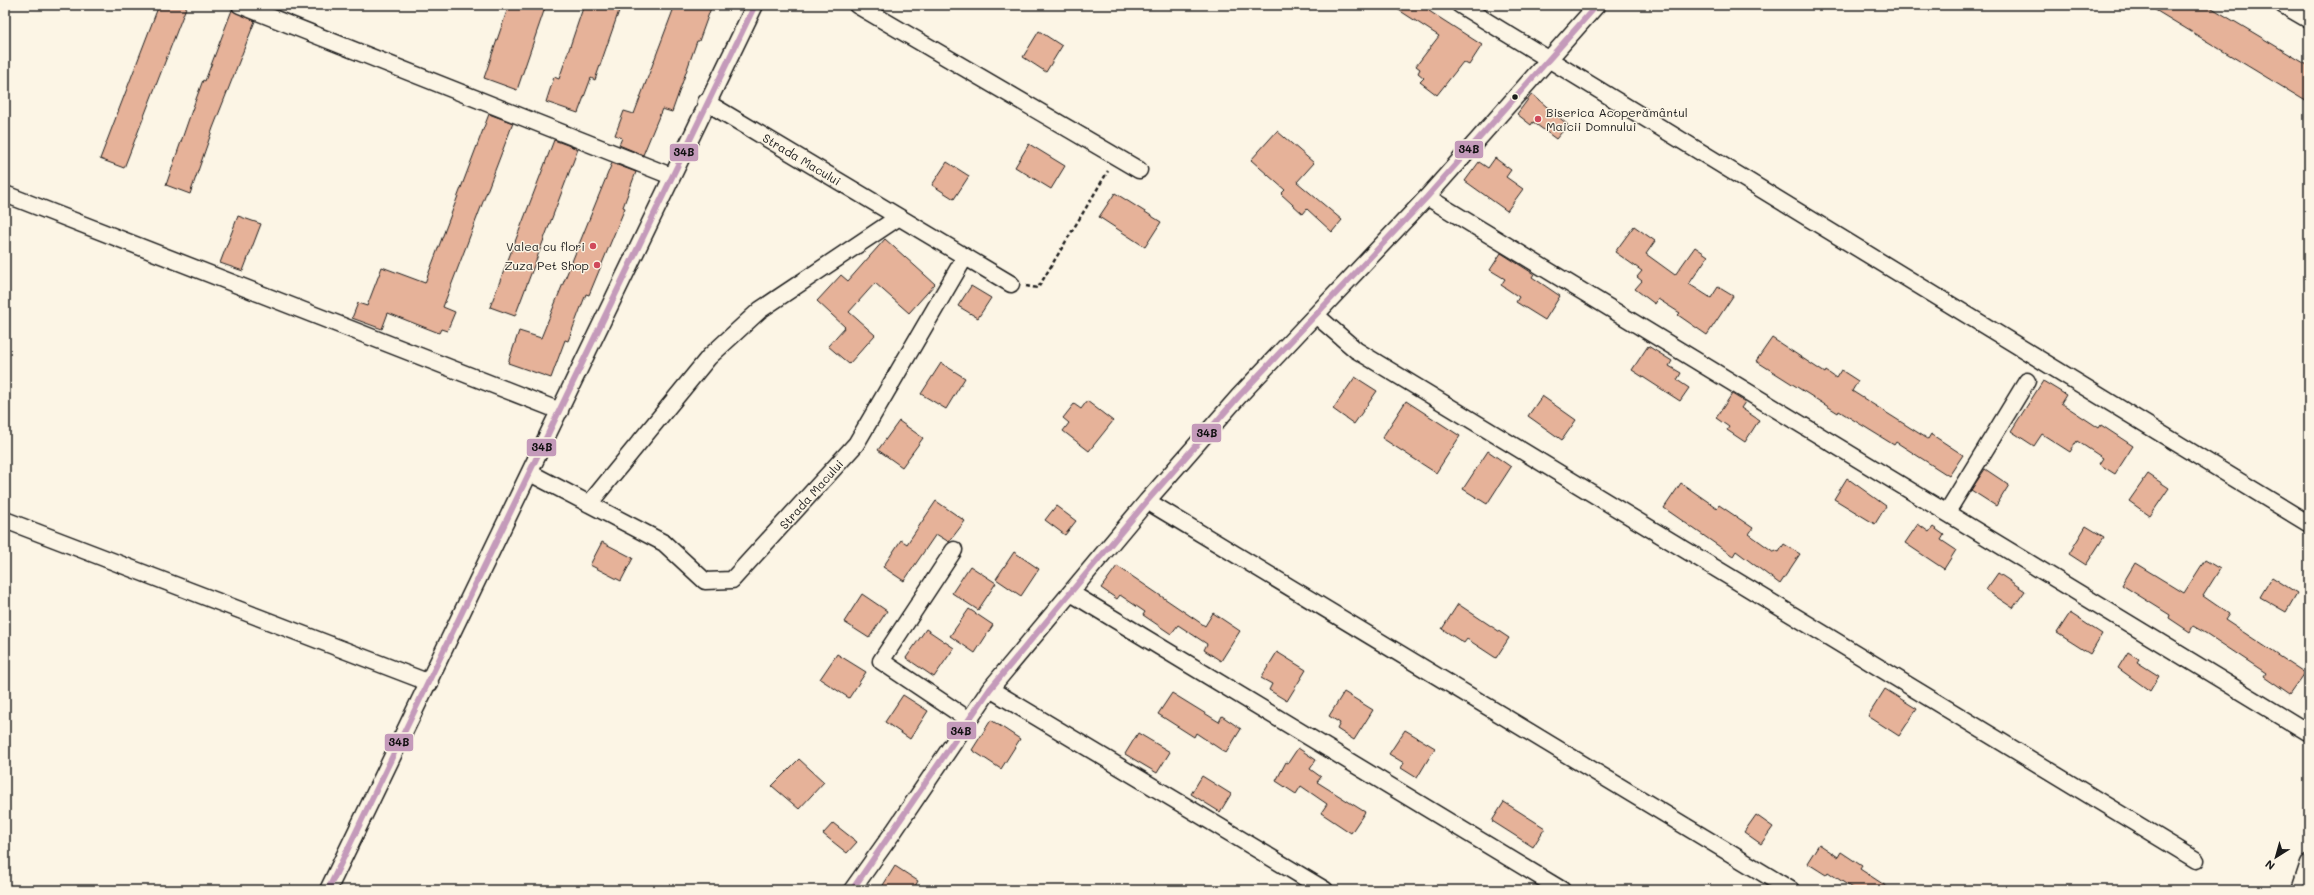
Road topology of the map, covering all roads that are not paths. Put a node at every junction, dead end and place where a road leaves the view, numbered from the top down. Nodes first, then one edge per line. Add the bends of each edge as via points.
1 (240, 5) edge
2 (755, 5) edge
3 (857, 5) edge
4 (1460, 5) edge
5 (1597, 5) edge
6 (2283, 5) edge
7 (2309, 20) edge
8 (1550, 60) junction
9 (706, 102) junction
10 (1139, 170) dead end
11 (671, 176) junction
12 (5, 194) edge
13 (1427, 197) junction
14 (898, 217) junction
15 (965, 257) junction
16 (1012, 284) road end
17 (1317, 316) junction
18 (2027, 381) dead end
19 (560, 411) junction
20 (530, 473) junction
21 (1147, 501) junction
22 (589, 504) junction
23 (1947, 512) junction
24 (5, 520) edge
25 (2309, 524) edge
26 (954, 550) dead end
27 (1071, 593) junction
28 (430, 683) junction
29 (990, 689) junction
30 (969, 720) junction
31 (2309, 733) edge
32 (2196, 860) dead end
33 (2309, 863) edge
34 (328, 890) edge
35 (852, 890) edge
36 (1325, 890) edge
37 (1562, 890) edge
38 (1791, 890) edge
39 (2300, 890) edge

1 - 11 street
2 - 9 street
3 - 10 street
4 - 8 street
5 - 8 street
6 - 7 street
8 - 13 street
8 - 25 street
9 - 11 street
9 - 14 street, Strada Macului
11 - 19 street
12 - 19 street
13 - 17 street
13 - 23 street
14 - 15 street, Strada Macului
14 - 22 street via 760,310 709,357
15 - 16 street, Strada Macului
15 - 22 street, Strada Macului via 856,444 732,580 705,581 664,542
17 - 21 street via 1239,396
17 - 32 street via 1356,350
18 - 23 street
19 - 20 street
20 - 22 street, Strada Macului
20 - 28 street
21 - 27 street
21 - 38 street
23 - 31 street
24 - 28 street
26 - 30 street via 881,661
27 - 29 street
27 - 37 street
28 - 34 street
29 - 30 street
29 - 36 street
30 - 35 street
33 - 39 street

